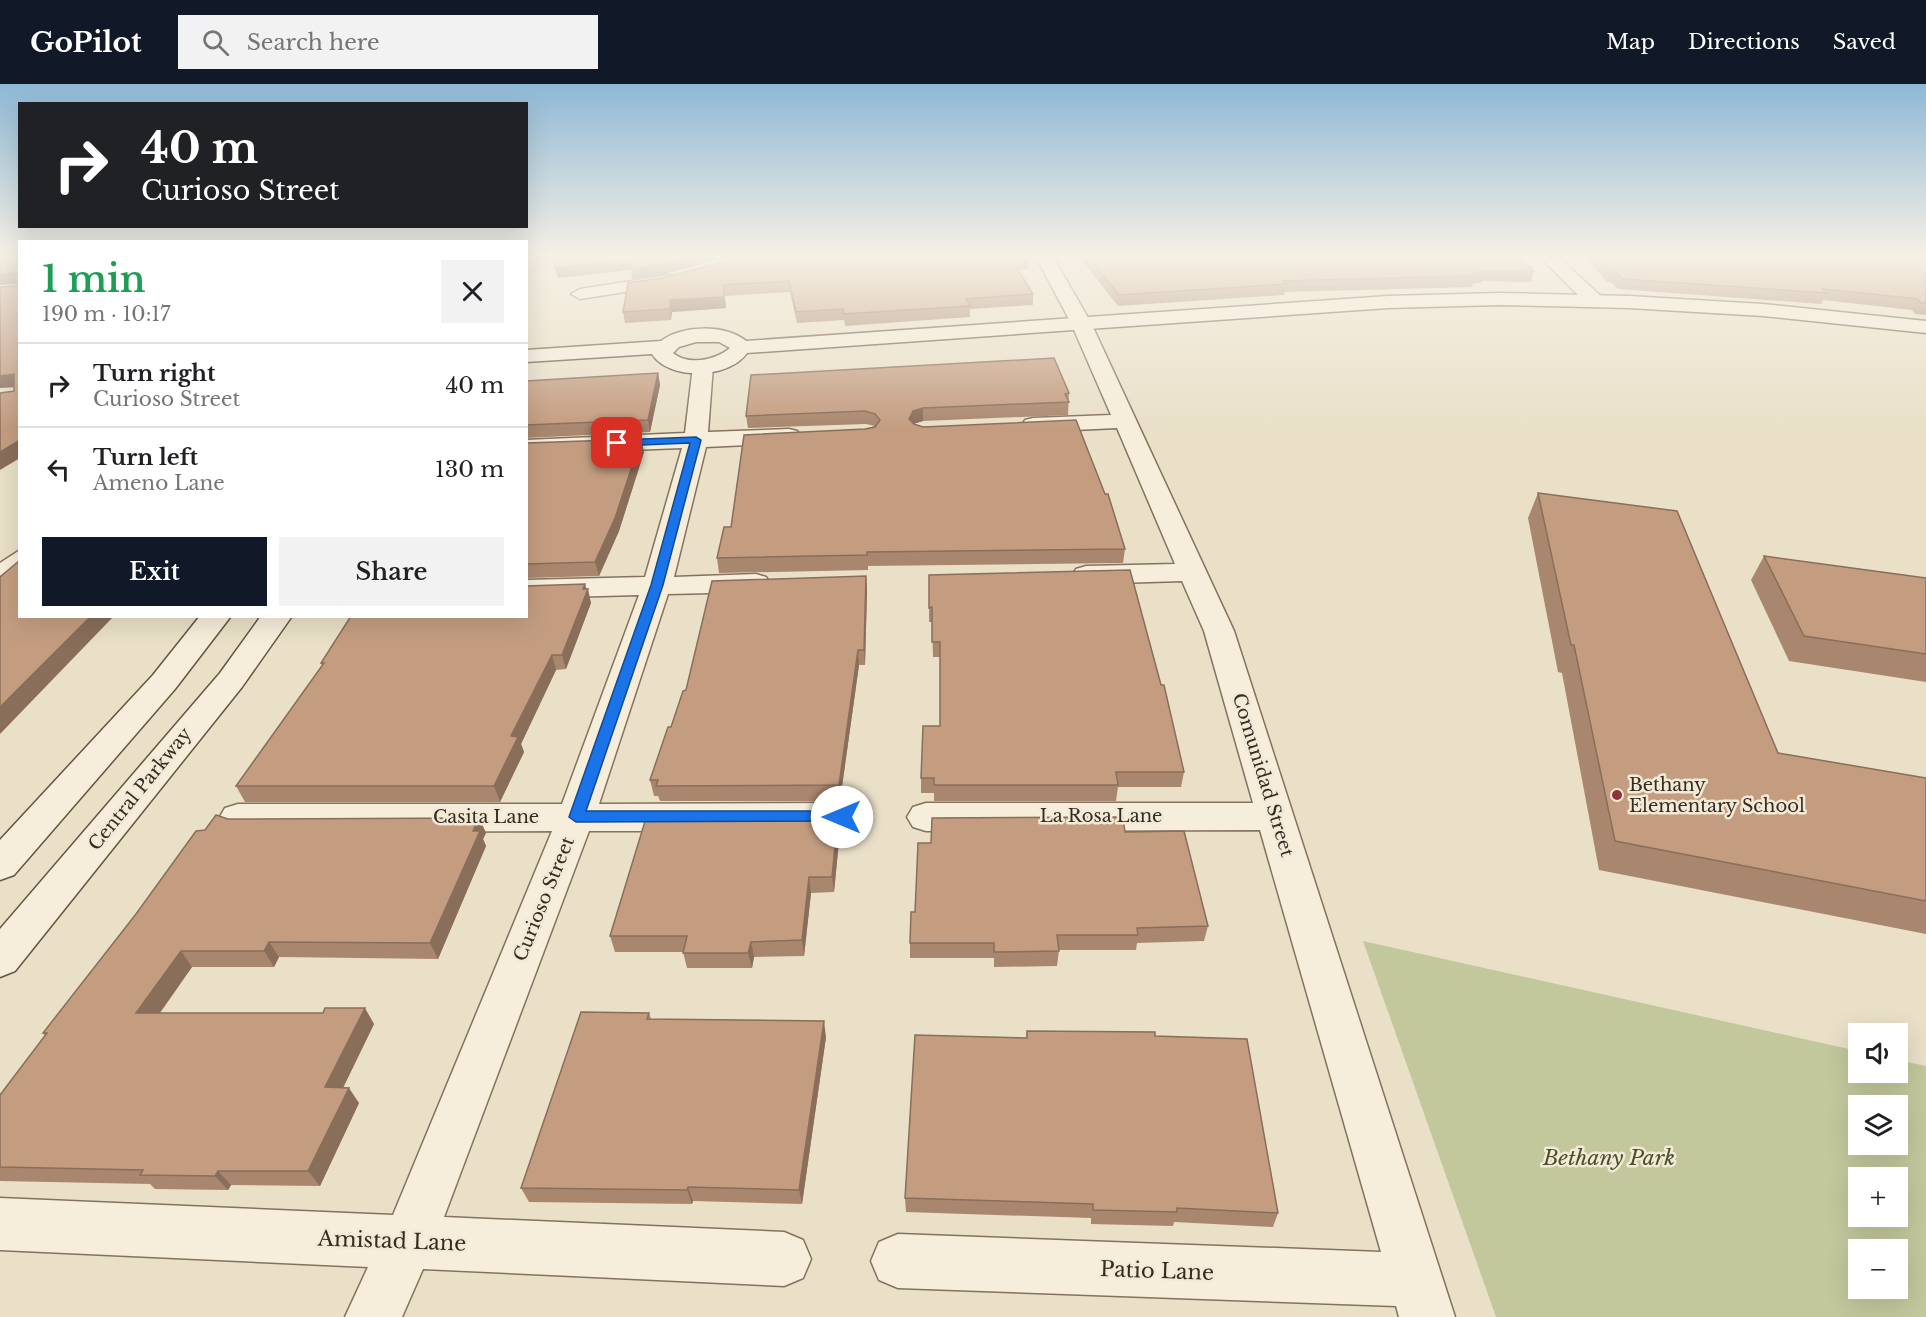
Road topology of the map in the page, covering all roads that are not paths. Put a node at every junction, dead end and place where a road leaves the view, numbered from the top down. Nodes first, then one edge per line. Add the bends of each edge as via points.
1 (1075, 313) edge
2 (1234, 313) edge
3 (1787, 313) edge
4 (1081, 323) junction
5 (1926, 327) edge
6 (741, 347) junction
7 (664, 353) junction
8 (528, 356) edge
9 (703, 366) junction
10 (528, 369) edge
11 (1125, 421) junction
12 (1014, 426) edge
13 (808, 435) edge
14 (696, 440) junction
15 (528, 447) edge
16 (18, 556) edge
17 (0, 571) edge
18 (1192, 572) junction
19 (1062, 575) edge
20 (786, 582) edge
21 (657, 585) junction
22 (528, 589) edge
23 (214, 618) edge
24 (276, 618) edge
25 (1276, 816) junction
26 (576, 817) junction
27 (842, 817) dead end
28 (926, 817) dead end
29 (238, 818) edge
30 (0, 865) edge
31 (0, 959) edge
32 (0, 1224) edge
33 (409, 1241) junction
34 (784, 1259) dead end
35 (898, 1261) dead end
36 (1422, 1298) edge
37 (373, 1317) edge

1 - 4 street, Comunidad Street
2 - 4 street
3 - 5 street
4 - 6 street
4 - 11 street, Comunidad Street
6 - 7 street via 730,338 706,335 681,339
6 - 9 street via 726,360
7 - 8 street
7 - 9 street via 675,364
7 - 10 street
9 - 14 street, Curioso Street
11 - 12 street
11 - 18 street, Comunidad Street
13 - 14 street
14 - 15 street
14 - 21 street, Curioso Street
16 - 17 lane
18 - 19 street
18 - 25 street, Comunidad Street via 1219,631
20 - 21 street
21 - 22 street
21 - 26 street, Curioso Street
23 - 30 street via 164,681
24 - 31 street, Central Parkway via 231,680
25 - 28 street, La Rosa Lane
25 - 36 street, Comunidad Street
26 - 27 street, Casita Lane
26 - 29 street, Casita Lane
26 - 33 street, Curioso Street
32 - 33 street, Amistad Lane
33 - 34 street, Amistad Lane
33 - 37 street, Curioso Street
35 - 36 street, Patio Lane

